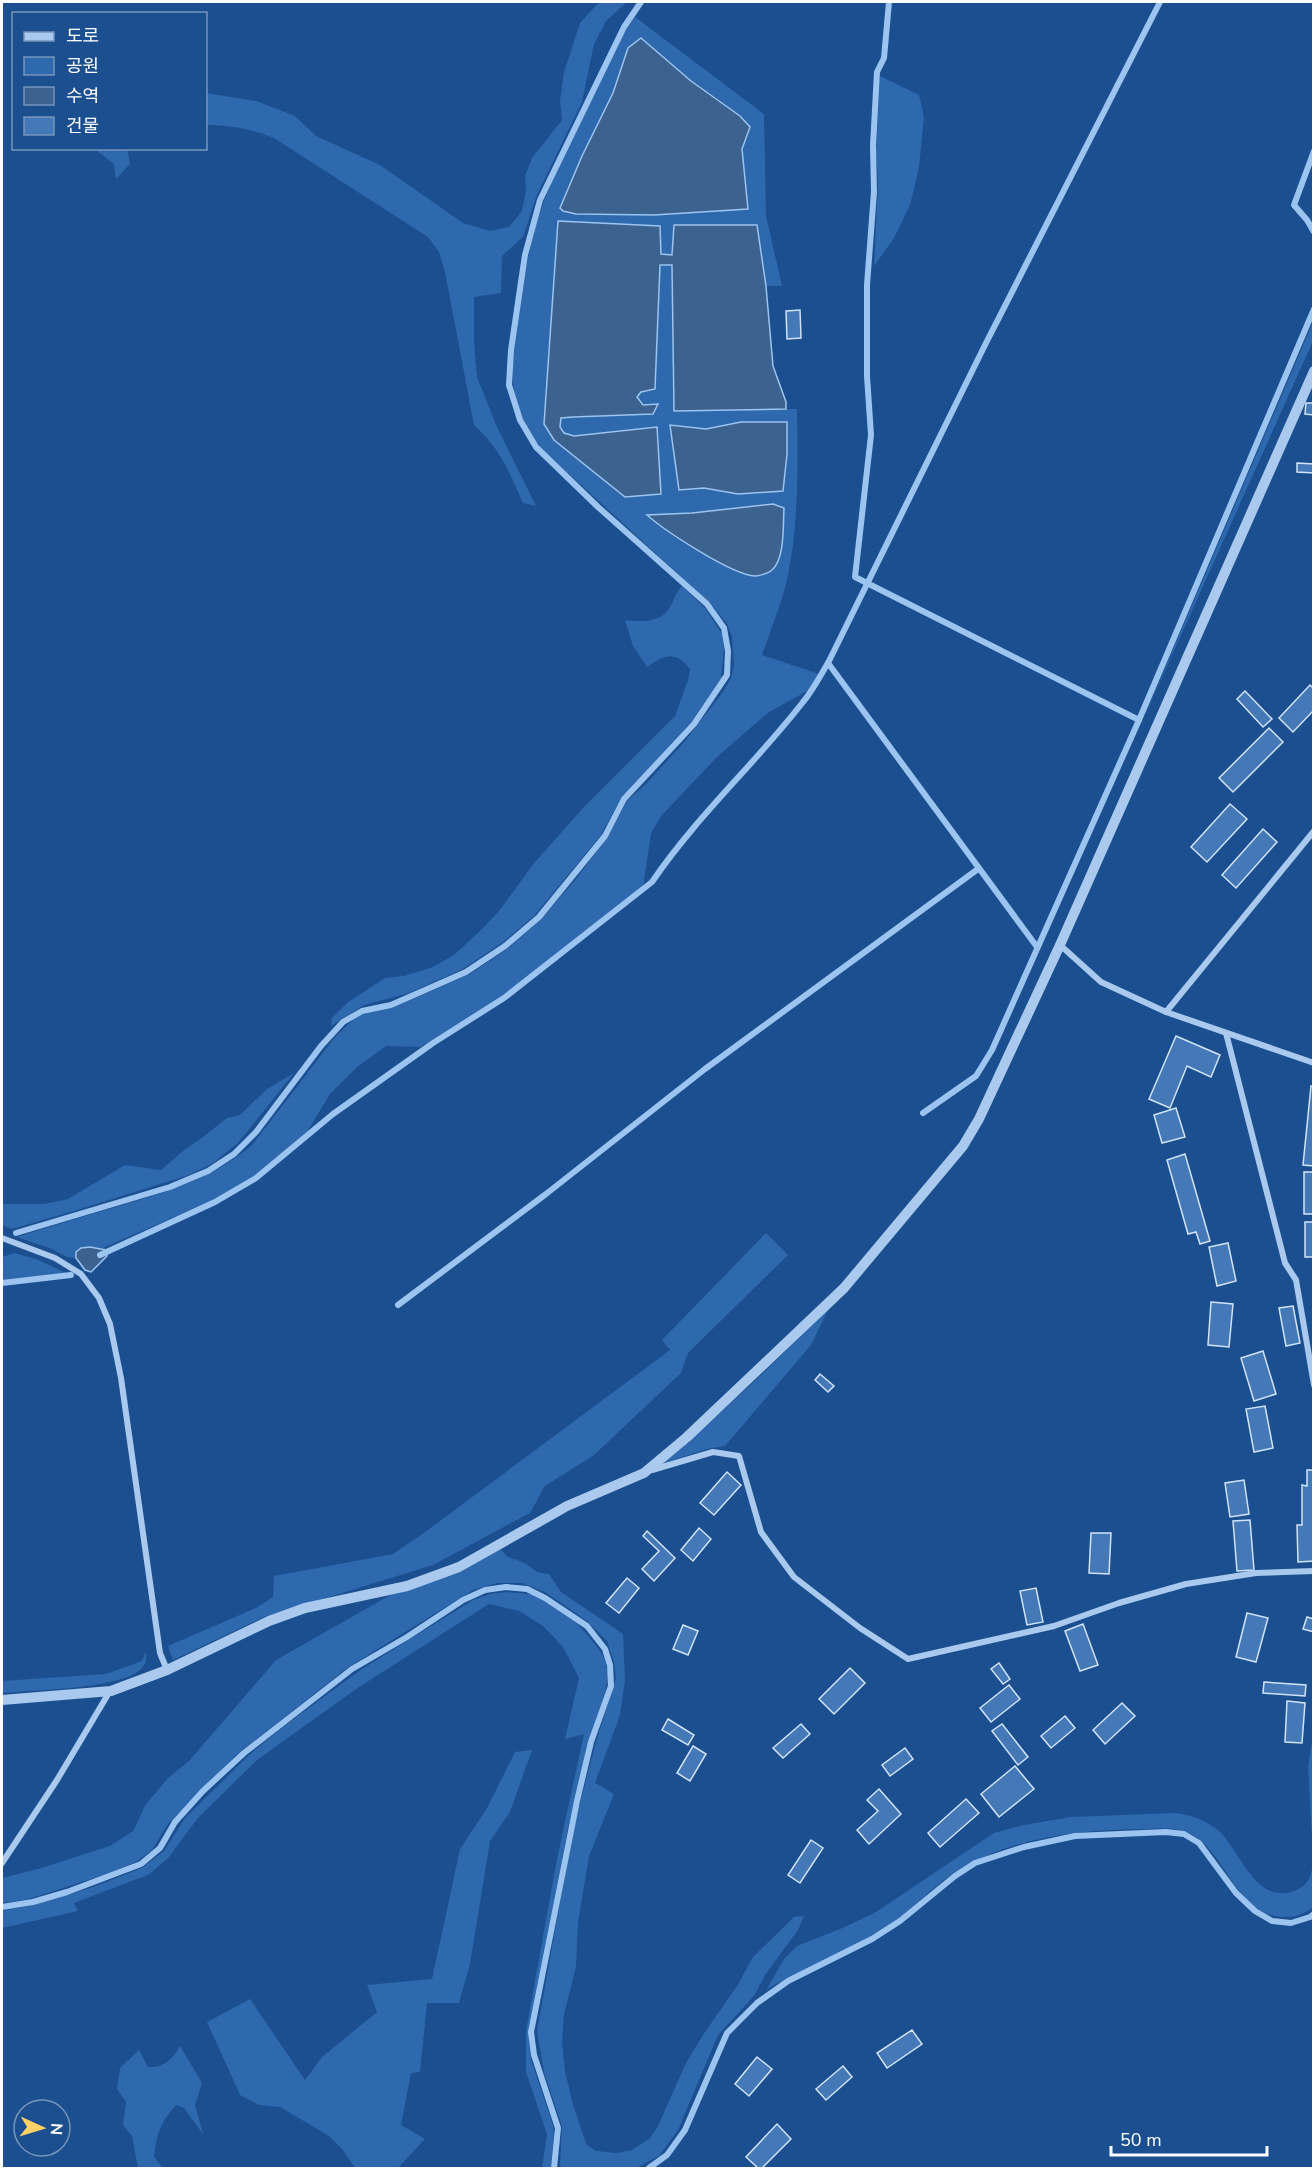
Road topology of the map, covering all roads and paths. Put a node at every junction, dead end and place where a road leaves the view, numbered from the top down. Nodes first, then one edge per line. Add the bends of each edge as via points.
1 (1314, 371) edge
2 (1314, 831) edge
3 (1060, 945) junction
4 (1166, 1012) junction
5 (1226, 1033) junction
6 (1314, 1064) edge
7 (2, 1238) edge
8 (1314, 1384) edge
9 (644, 1473) junction
10 (1314, 1571) edge
11 (167, 1670) junction
12 (111, 1690) junction
13 (2, 1700) edge
14 (2, 1863) edge

1 - 3 street
2 - 4 street
3 - 4 street via 1101,982
3 - 9 street via 963,1146 844,1288
4 - 5 street
5 - 6 street
5 - 8 street via 1285,1263 1296,1280
7 - 11 street via 55,1258 81,1274 99,1298 110,1324 160,1653
9 - 10 street via 713,1452 739,1456 761,1532 794,1577 908,1659 1054,1626 1186,1584 1256,1573
9 - 11 street via 567,1506 459,1567 408,1586 305,1608
11 - 12 street
12 - 13 street
12 - 14 street

